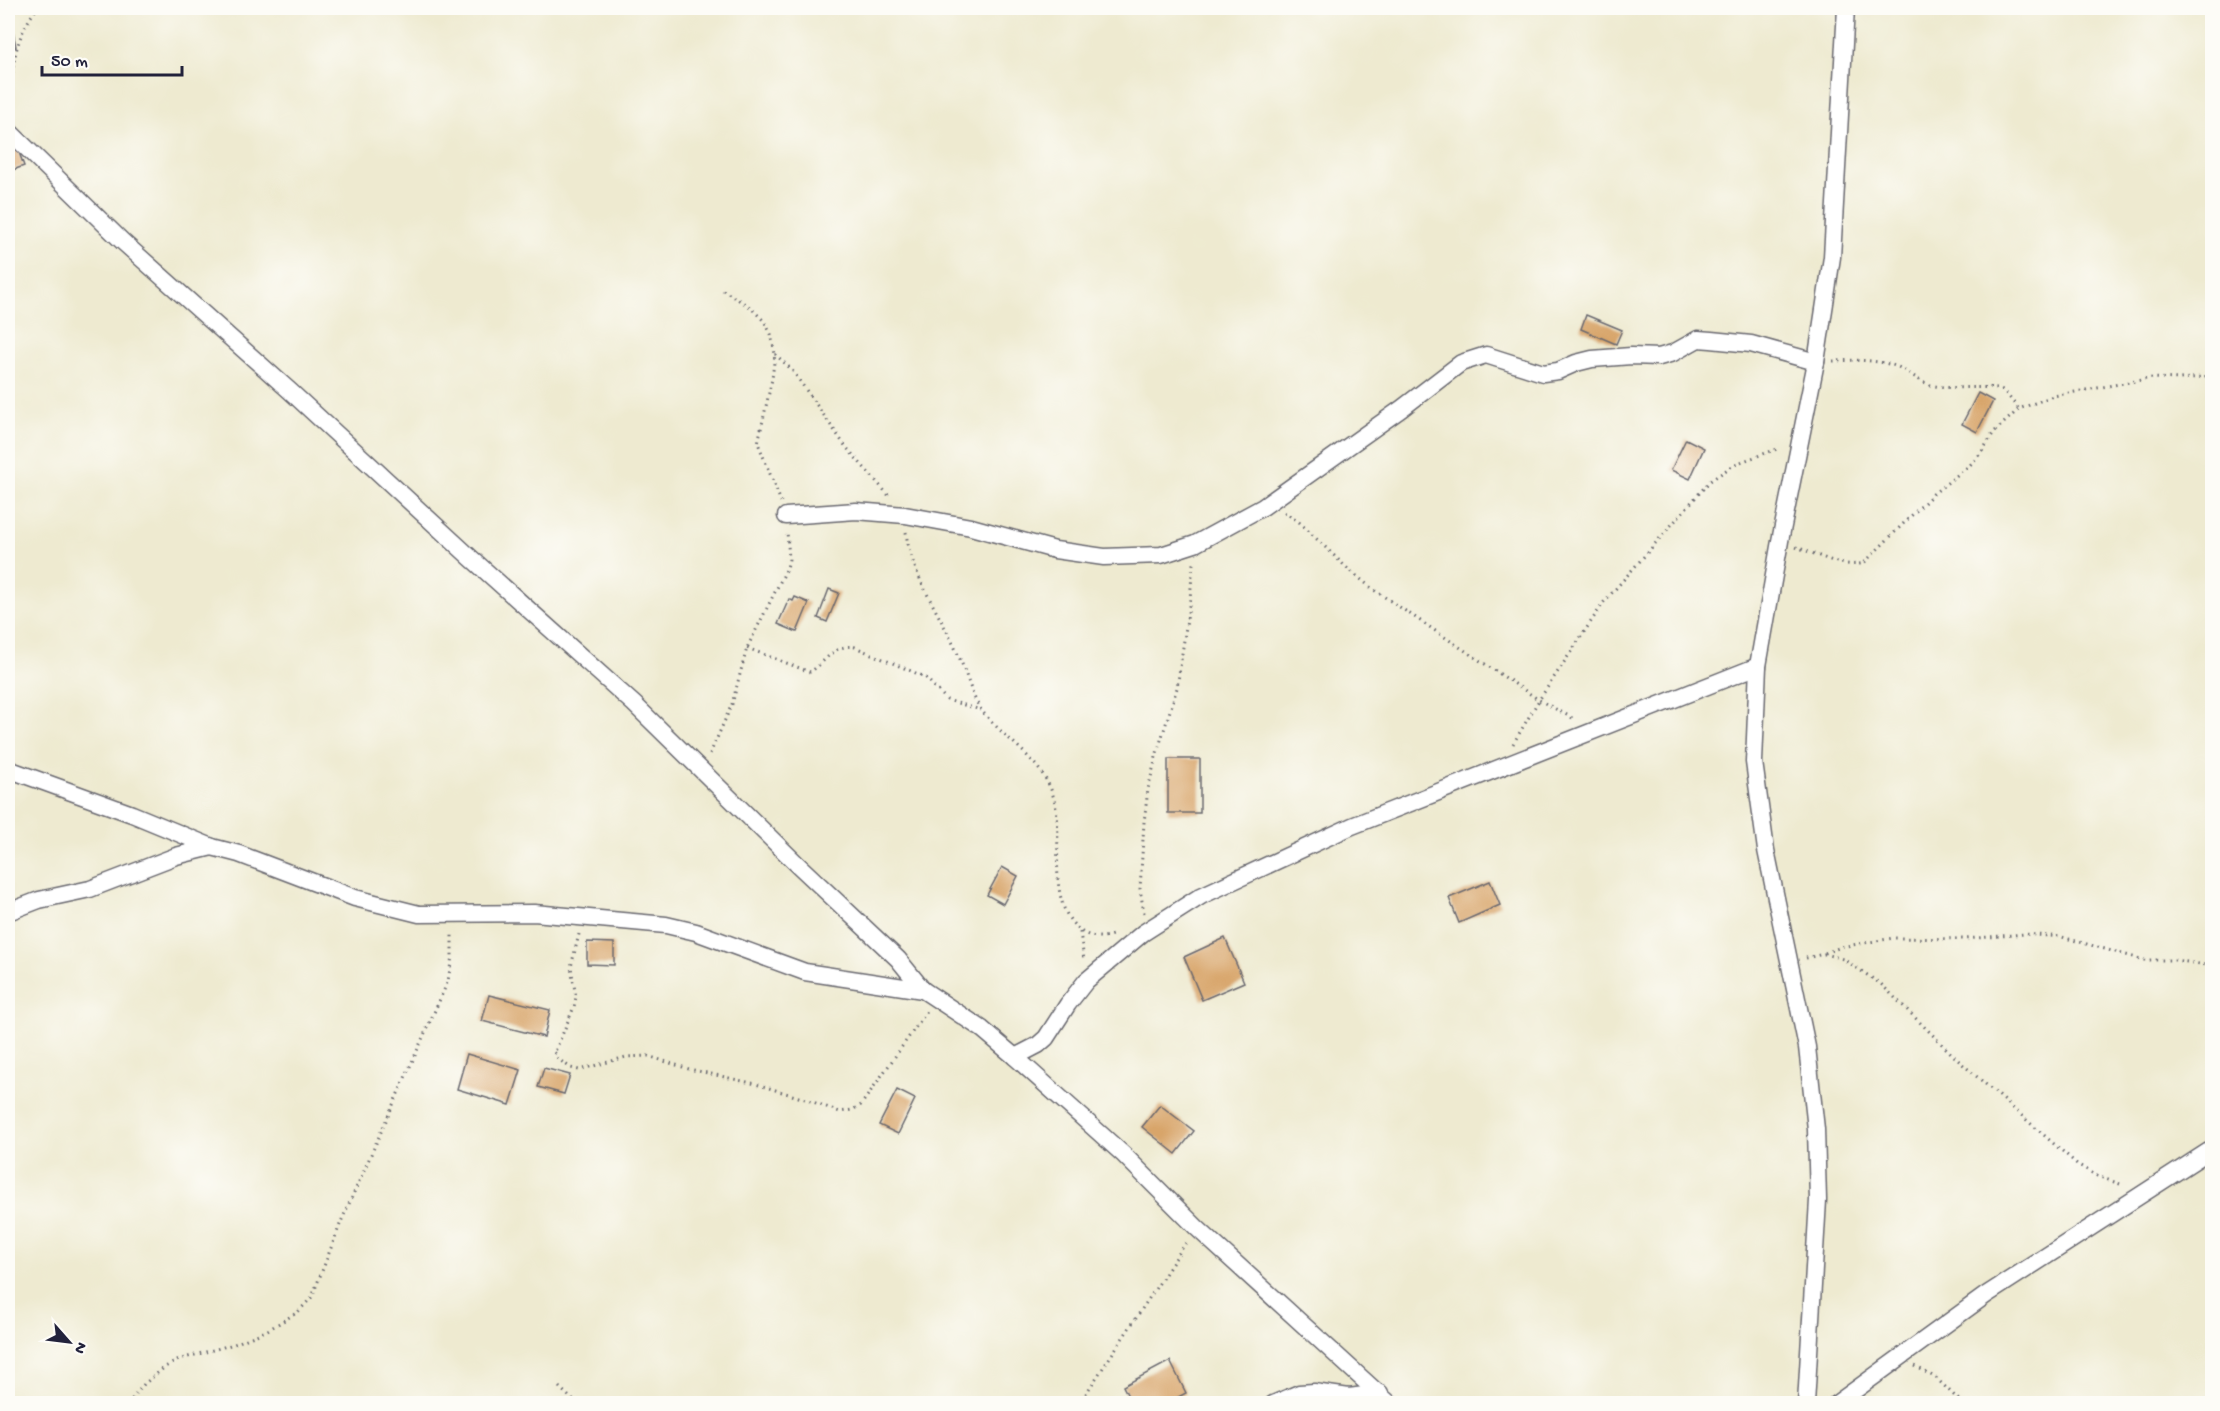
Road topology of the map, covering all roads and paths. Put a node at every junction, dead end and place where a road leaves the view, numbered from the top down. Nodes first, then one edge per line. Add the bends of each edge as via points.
1 (38, 8) edge
2 (1846, 8) edge
3 (11, 134) edge
4 (723, 290) dead end
5 (775, 354) junction
6 (1816, 362) junction
7 (2212, 376) edge
8 (2019, 409) junction
9 (1799, 443) junction
10 (1263, 507) junction
11 (905, 515) junction
12 (786, 516) junction
13 (1780, 541) junction
14 (1195, 544) junction
15 (747, 648) junction
16 (1758, 666) junction
17 (1539, 700) junction
18 (981, 710) junction
19 (1593, 729) junction
20 (1501, 766) junction
21 (8, 769) edge
22 (701, 769) junction
23 (212, 847) junction
24 (8, 912) edge
25 (452, 915) junction
26 (582, 917) junction
27 (1146, 931) junction
28 (1080, 932) junction
29 (1824, 954) junction
30 (1789, 962) junction
31 (2212, 966) edge
32 (1086, 981) junction
33 (930, 994) junction
34 (1015, 1057) junction
35 (2212, 1149) edge
36 (2143, 1192) junction
37 (1197, 1228) junction
38 (1896, 1359) junction
39 (559, 1387) dead end
40 (1385, 1398) edge
41 (128, 1404) edge
42 (577, 1404) edge
43 (1079, 1404) edge
44 (1273, 1404) edge
45 (1806, 1404) edge
46 (1836, 1404) edge
47 (1963, 1404) edge

1 - 3 path via 27,21 12,65
2 - 6 street via 1832,256
3 - 22 street via 123,242
4 - 5 path via 764,321
5 - 11 path via 792,370 846,447
5 - 12 path via 758,443
6 - 8 path via 1864,360 1899,368 1932,385 1997,388
6 - 9 street
6 - 10 street via 1751,344 1698,339 1659,357 1592,358 1543,373 1486,355 1461,363
7 - 8 path via 2152,378 2053,396
8 - 13 path via 1994,432 1970,465 1933,494 1864,563 1844,564
9 - 13 street
9 - 17 path via 1735,464 1710,481 1604,602
10 - 14 street
10 - 17 path via 1289,514 1374,590
11 - 12 street via 856,511
11 - 14 street via 1104,558 1161,555
11 - 18 path via 911,557
12 - 15 path via 787,568
13 - 16 street
14 - 27 path via 1177,688 1155,762 1144,822 1140,890
15 - 18 path via 810,672 833,651 855,647 925,677 947,700
15 - 22 path via 729,714
16 - 19 street
16 - 30 street via 1754,762 1766,850
17 - 19 path
17 - 20 path
18 - 28 path via 1037,766 1049,785 1055,804 1062,902
19 - 20 street
20 - 27 street via 1352,825 1252,871 1201,896
21 - 23 street
22 - 33 street
23 - 24 street
23 - 25 street via 387,907 419,914
25 - 26 street via 534,913
25 - 41 path via 448,981 341,1222 312,1297 298,1312 266,1331 165,1367
26 - 33 street via 666,925 805,972
26 - 33 path via 571,967 574,1007 554,1054 579,1070 626,1057 648,1056 756,1084 840,1112 852,1110 870,1095
27 - 28 path via 1098,938
27 - 32 street
28 - 32 path
29 - 30 path
29 - 31 path via 1841,947 1894,938 2024,934 2062,937 2144,960
29 - 36 path via 1843,959 1881,984 1959,1060 2077,1164 2097,1176
30 - 45 street via 1807,1047 1816,1129 1818,1200
32 - 34 street via 1046,1038
33 - 34 street
34 - 37 street via 1124,1155
35 - 36 street
36 - 38 street
37 - 40 street
37 - 43 path
38 - 46 street
38 - 47 path via 1936,1378
39 - 42 path
40 - 44 street via 1314,1392 1299,1393

